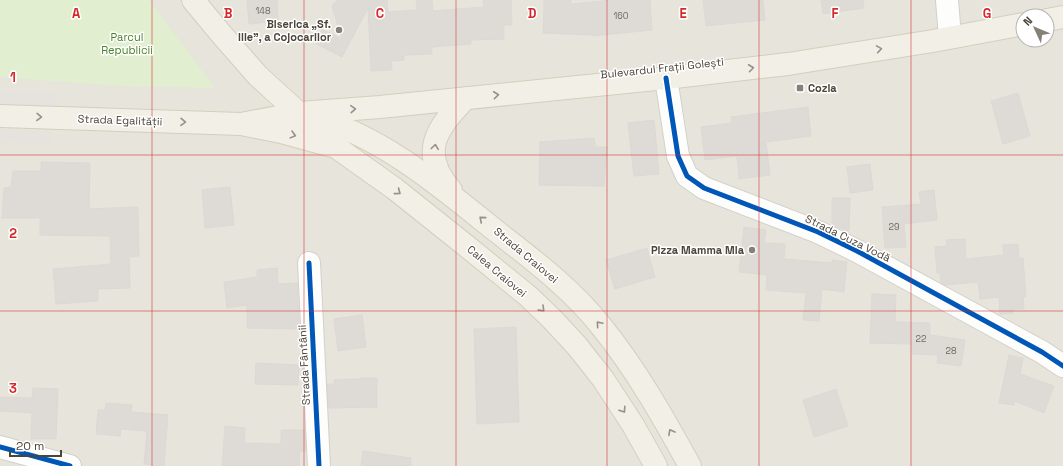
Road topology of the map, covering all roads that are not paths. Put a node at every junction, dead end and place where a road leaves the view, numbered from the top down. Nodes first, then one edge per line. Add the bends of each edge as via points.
1 (193, 0) edge
2 (947, 0) edge
3 (1015, 25) edge
4 (950, 37) junction
5 (666, 78) junction
6 (466, 98) junction
7 (300, 113) junction
8 (0, 116) edge
9 (241, 124) junction
10 (336, 147) junction
11 (464, 204) junction
12 (309, 263) dead end
13 (1063, 366) edge
14 (0, 448) edge
15 (3, 466) edge
16 (70, 466) edge
17 (319, 466) edge
18 (656, 466) edge
19 (690, 466) edge

1 - 7 main road, Calea Craiovei via 258,76
2 - 4 street
3 - 4 main road, Bulevardul Frații Golești
5 -> 4 main road, Bulevardul Frații Golești via 788,64
6 -> 5 main road, Bulevardul Frații Golești
5 - 13 street, Strada Cuza Vodă via 678,156 687,176 704,188 818,232 857,251
7 -> 6 main road, Bulevardul Frații Golești
11 -> 6 main road via 443,180 434,155 440,128
7 - 9 main road, Bulevardul Frații Golești
7 - 10 main road, Calea Craiovei
7 - 11 main road, Strada Craiovei via 334,123 366,137
8 -> 9 main road, Strada Egalității
9 -> 10 main road
10 -> 18 main road, Calea Craiovei via 395,189 528,296 552,319 603,379
19 -> 11 main road, Strada Craiovei via 647,390 601,325 548,272
12 - 17 street, Strada Fântânii
14 - 15 street
14 - 16 street

